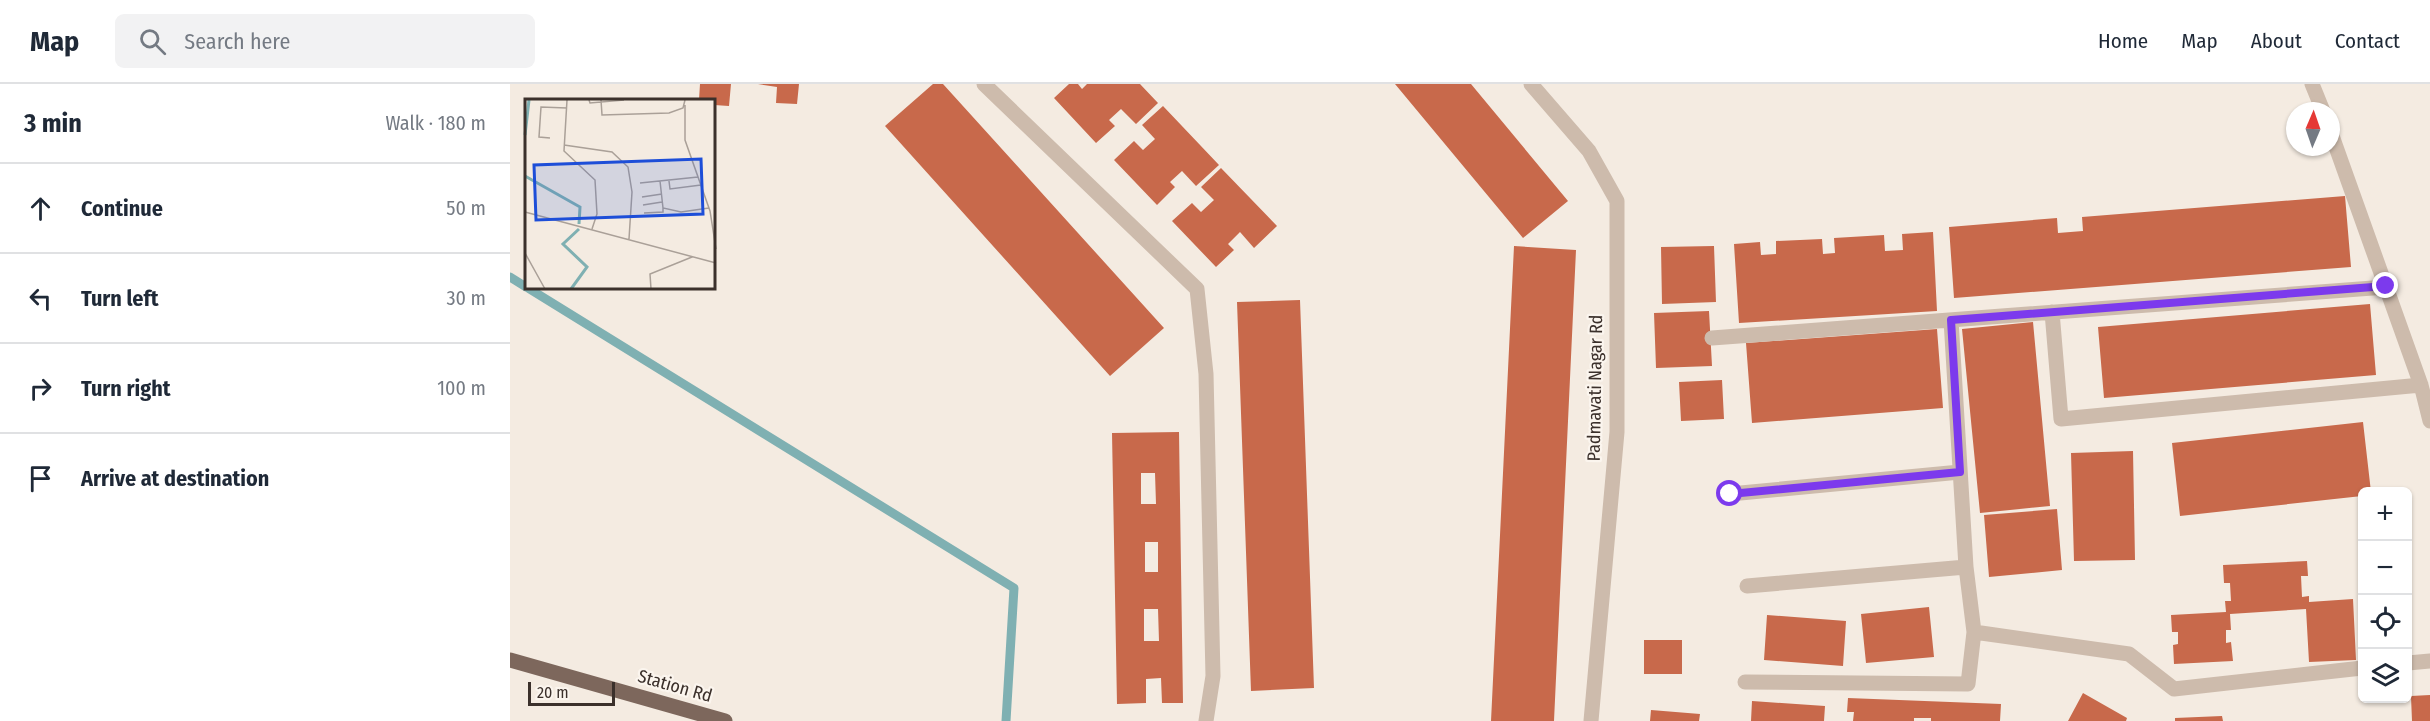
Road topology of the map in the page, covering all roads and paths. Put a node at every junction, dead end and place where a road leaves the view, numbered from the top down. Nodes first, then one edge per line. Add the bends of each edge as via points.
1 (984, 84) edge
2 (1531, 84) edge
3 (2312, 84) edge
4 (2319, 102) edge
5 (2339, 156) edge
6 (2386, 286) junction
7 (2052, 312) junction
8 (1951, 320) junction
9 (1712, 338) dead end
10 (2421, 385) junction
11 (2430, 421) edge
12 (1960, 472) junction
13 (1730, 494) dead end
14 (1966, 567) junction
15 (1747, 586) dead end
16 (1974, 632) junction
17 (510, 660) edge
18 (2430, 661) edge
19 (2412, 663) edge
20 (2358, 668) edge
21 (1745, 682) dead end
22 (725, 721) edge
23 (1206, 721) edge
24 (1591, 721) edge

1 - 23 street via 1197,289 1206,374 1213,676
2 - 24 street, Padmavati Nagar Rd via 1589,151 1617,201 1617,432
3 - 4 street
5 - 6 street
6 - 7 street
6 - 10 street
7 - 8 street
7 - 10 street via 2061,419
8 - 9 street
8 - 12 street
10 - 11 street
12 - 13 street
12 - 14 street
14 - 15 street
14 - 16 street
16 - 20 street via 2129,654 2174,689
16 - 21 street via 1968,684
17 - 22 main road, Station Rd
18 - 19 street

